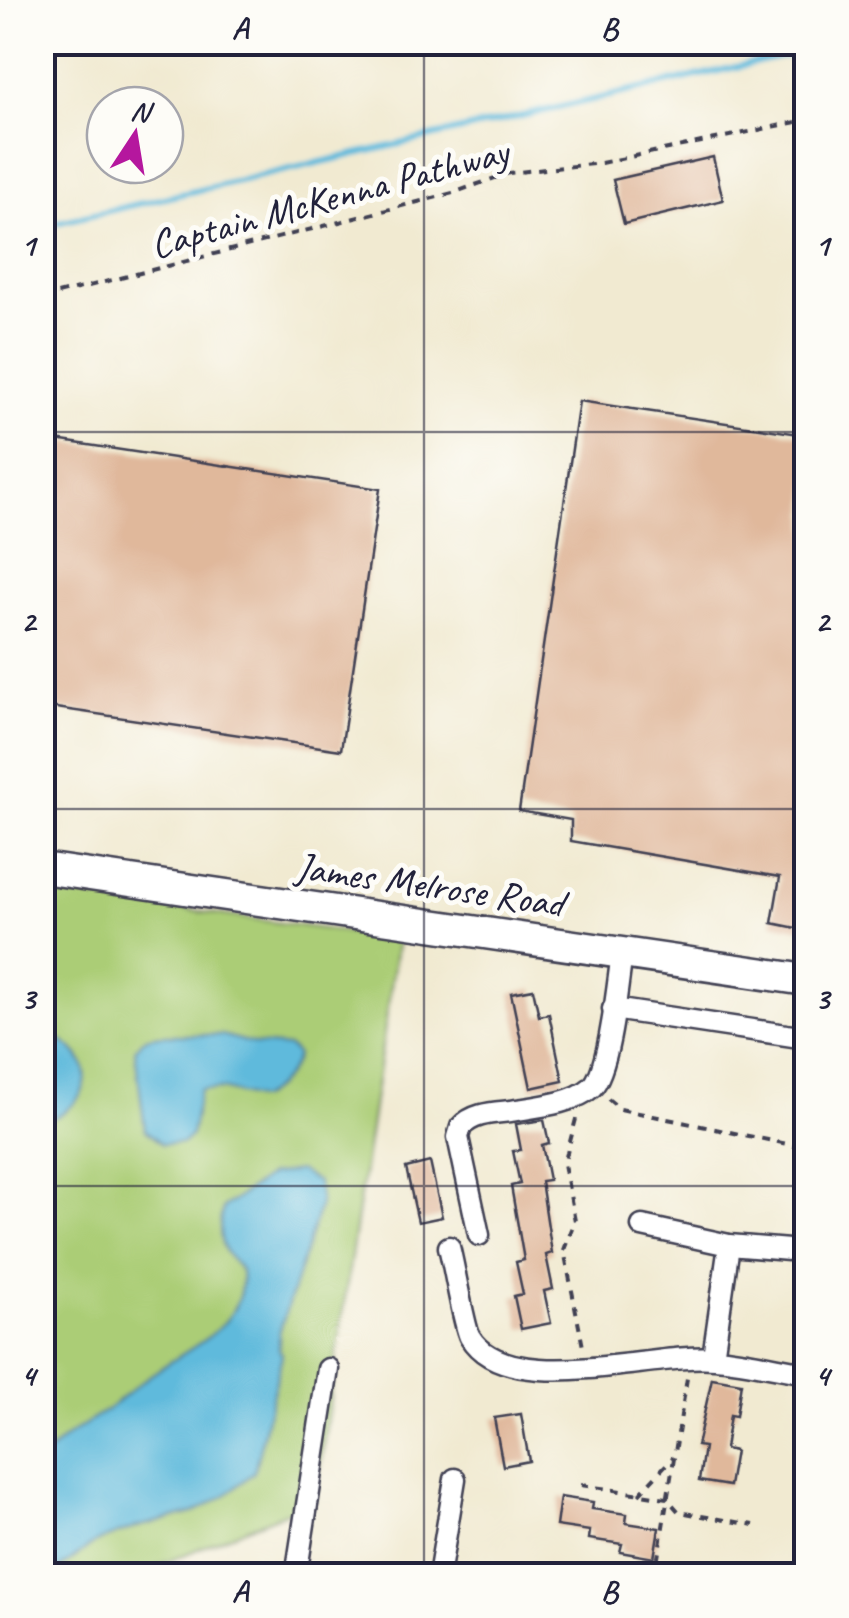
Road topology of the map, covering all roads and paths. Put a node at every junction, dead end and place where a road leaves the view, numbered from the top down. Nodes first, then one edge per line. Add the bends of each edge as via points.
1 (806, 120) edge
2 (42, 298) edge
3 (42, 868) edge
4 (622, 952) junction
5 (806, 980) edge
6 (614, 1009) junction
7 (806, 1038) edge
8 (592, 1086) junction
9 (573, 1097) junction
10 (806, 1148) edge
11 (642, 1226) dead end
12 (480, 1235) dead end
13 (729, 1246) junction
14 (450, 1247) dead end
15 (789, 1250) dead end
16 (713, 1357) junction
17 (690, 1358) junction
18 (587, 1367) junction
19 (328, 1369) dead end
20 (806, 1373) edge
21 (674, 1456) junction
22 (455, 1480) dead end
23 (581, 1485) dead end
24 (638, 1494) junction
25 (667, 1498) junction
26 (754, 1524) dead end
27 (296, 1576) edge
28 (440, 1576) edge
29 (655, 1576) edge

1 - 2 path, Captain McKenna Pathway via 601,163 509,173
3 - 4 street, James Melrose Road
4 - 5 street, James Melrose Road
4 - 6 street
6 - 7 street
6 - 8 street
8 - 9 street
8 - 10 path via 620,1109
9 - 12 street via 479,1116 461,1127
9 - 18 path via 578,1112 564,1164 575,1220 564,1250
11 - 13 street
13 - 15 street
13 - 16 street
14 - 18 street via 468,1336 488,1358 554,1370
16 - 17 street
16 - 20 street
17 - 18 street
17 - 21 path
19 - 27 street
21 - 24 path
21 - 25 path
22 - 28 street
23 - 24 path
24 - 25 path
25 - 26 path via 679,1512
25 - 29 path

